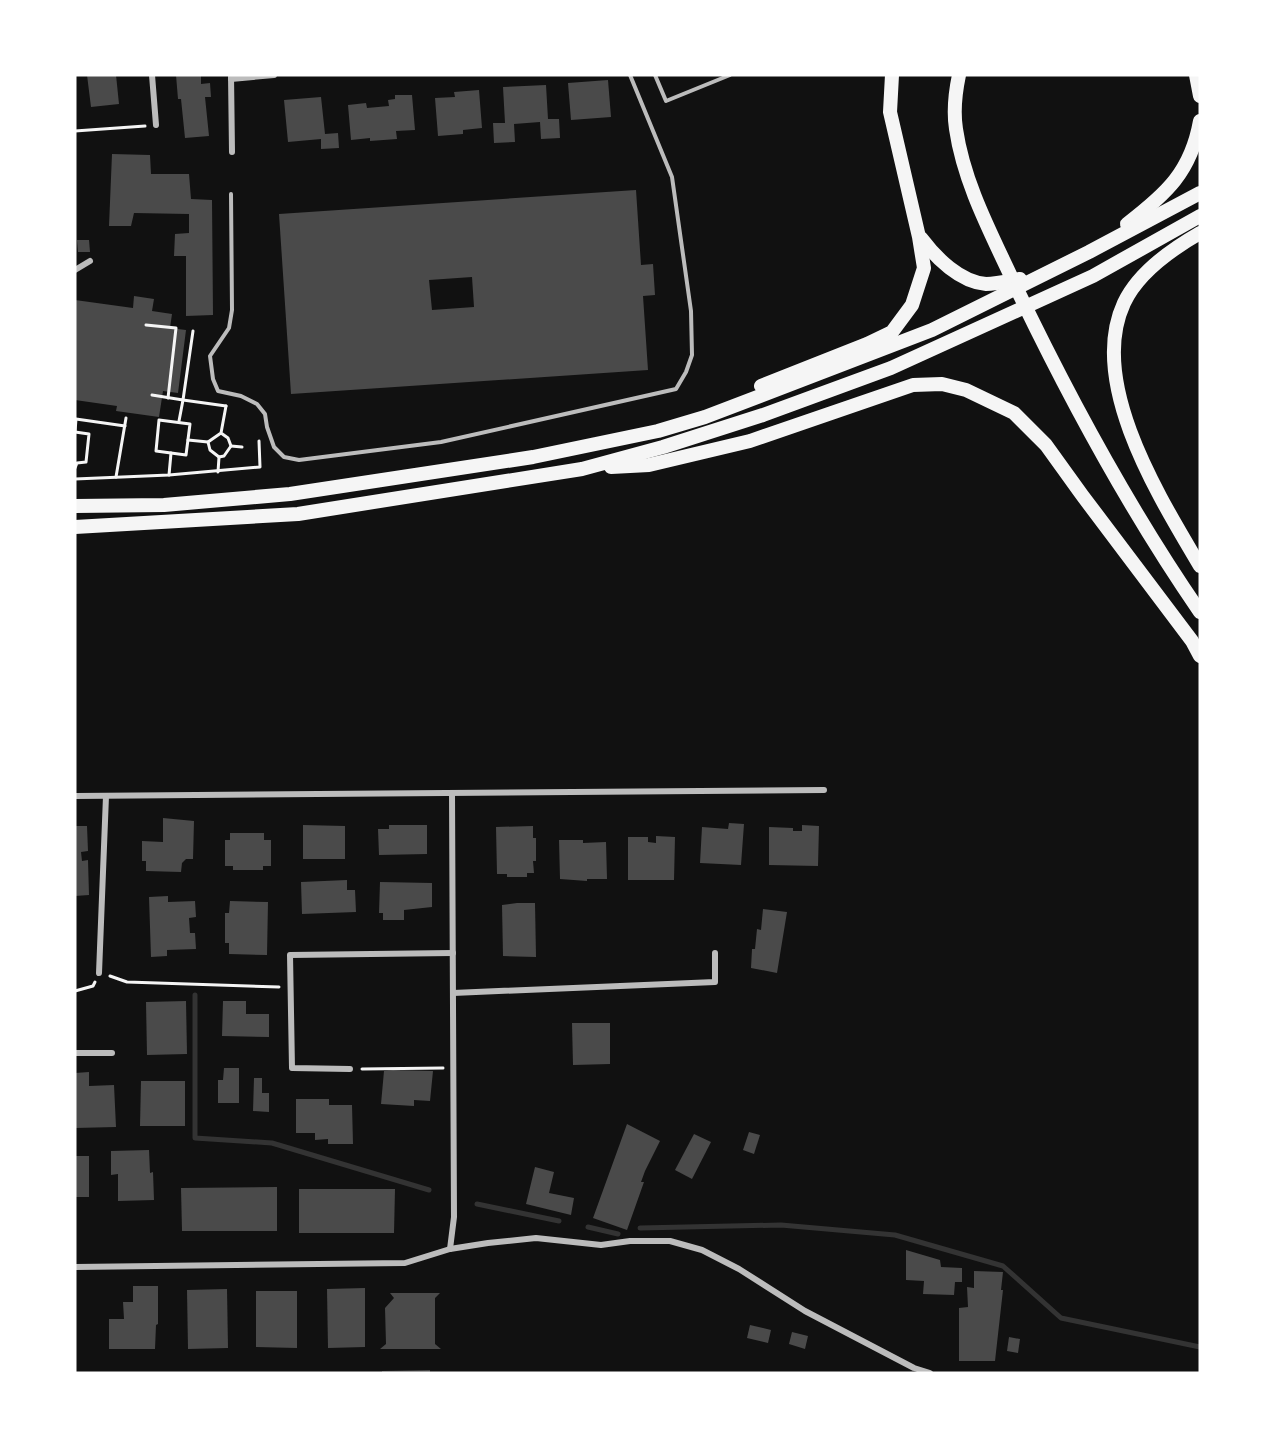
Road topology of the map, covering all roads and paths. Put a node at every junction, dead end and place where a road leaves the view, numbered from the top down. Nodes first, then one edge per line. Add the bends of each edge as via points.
1 (152, 75) edge
2 (274, 75) edge
3 (630, 75) edge
4 (655, 75) edge
5 (730, 75) edge
6 (892, 75) edge
7 (959, 75) edge
8 (1196, 75) edge
9 (231, 77) edge
10 (1200, 96) edge
11 (1200, 121) edge
12 (156, 125) joint
13 (75, 131) edge
14 (232, 152) dead end
15 (1200, 193) edge
16 (231, 194) dead end
17 (1200, 216) edge
18 (1200, 233) edge
19 (919, 237) junction
20 (1089, 252) junction
21 (90, 261) dead end
22 (1057, 268) junction
23 (75, 270) edge
24 (146, 325) dead end
25 (192, 332) dead end
26 (152, 395) dead end
27 (168, 398) junction
28 (183, 399) junction
29 (226, 406) junction
30 (233, 407) dead end
31 (705, 417) junction
32 (126, 418) dead end
33 (76, 419) edge
34 (179, 421) junction
35 (125, 426) junction
36 (75, 432) edge
37 (222, 433) junction
38 (259, 437) dead end
39 (188, 440) junction
40 (208, 442) junction
41 (231, 446) junction
42 (242, 447) dead end
43 (171, 453) junction
44 (219, 457) junction
45 (75, 468) edge
46 (582, 469) junction
47 (218, 472) junction
48 (169, 475) junction
49 (116, 477) junction
50 (75, 479) edge
51 (75, 506) edge
52 (75, 527) edge
53 (1200, 566) edge
54 (1200, 612) edge
55 (1200, 656) edge
56 (824, 790) dead end
57 (452, 792) junction
58 (75, 796) edge
59 (106, 796) junction
60 (453, 953) junction
61 (716, 953) dead end
62 (99, 973) junction
63 (290, 988) junction
64 (75, 991) edge
65 (453, 993) junction
66 (75, 1053) edge
67 (112, 1053) dead end
68 (453, 1068) junction
69 (350, 1069) joint
70 (450, 1249) junction
71 (75, 1267) edge
72 (930, 1373) edge

1 - 12 street
2 - 9 street
3 - 16 lane via 672,177 691,311 692,354 676,389 441,442 299,460 284,457 274,447 266,414 257,404 218,391 213,379 210,356 229,328 232,310
4 - 5 lane via 666,100
6 - 19 highway via 890,112
7 - 54 highway via 953,103 956,129 964,168 982,215 1049,356 1123,491
8 - 10 highway
9 - 14 street
11 - 20 highway via 1196,143 1182,171 1160,198
12 - 13 path
15 - 20 highway
17 - 46 highway via 1093,276 891,368 763,415
18 - 53 highway via 1180,244 1138,282 1124,303 1113,359 1118,392 1134,441
19 - 22 highway via 935,257 959,275 985,284
19 - 31 highway via 924,268 912,305 892,332 726,399
20 - 22 highway
21 - 23 street
22 - 31 highway via 932,330
24 - 27 path via 176,328
25 - 28 path
26 - 27 path
27 - 28 path
28 - 29 path
28 - 34 path
29 - 30 path
29 - 37 path
31 - 51 highway via 591,446 290,494 165,505
32 - 35 path
33 - 35 path
33 - 36 path
34 - 39 path via 190,424
34 - 43 path via 159,420 156,452
35 - 49 path
36 - 45 path via 89,434 86,462 77,463
37 - 40 path
37 - 41 path
38 - 47 path via 260,467
39 - 40 path
39 - 43 path via 186,455
40 - 44 path via 210,450
41 - 42 path
41 - 44 path
43 - 48 path
44 - 47 path
46 - 52 highway via 298,514
46 - 55 highway via 649,465 750,441 913,385 942,384 966,390 1014,413 1046,445
47 - 48 path
48 - 49 path
49 - 50 path
56 - 57 street
57 - 59 street
57 - 60 street
58 - 59 street
59 - 62 street
60 - 63 street via 290,955
60 - 65 street
61 - 65 street via 715,982
62 - 63 path via 127,982
62 - 64 path via 93,986
63 - 69 street via 292,1068
65 - 68 street
66 - 67 street
68 - 69 path
68 - 70 street via 454,1217
70 - 71 street via 405,1263
70 - 72 street via 536,1238 601,1245 670,1241 702,1250 806,1311

